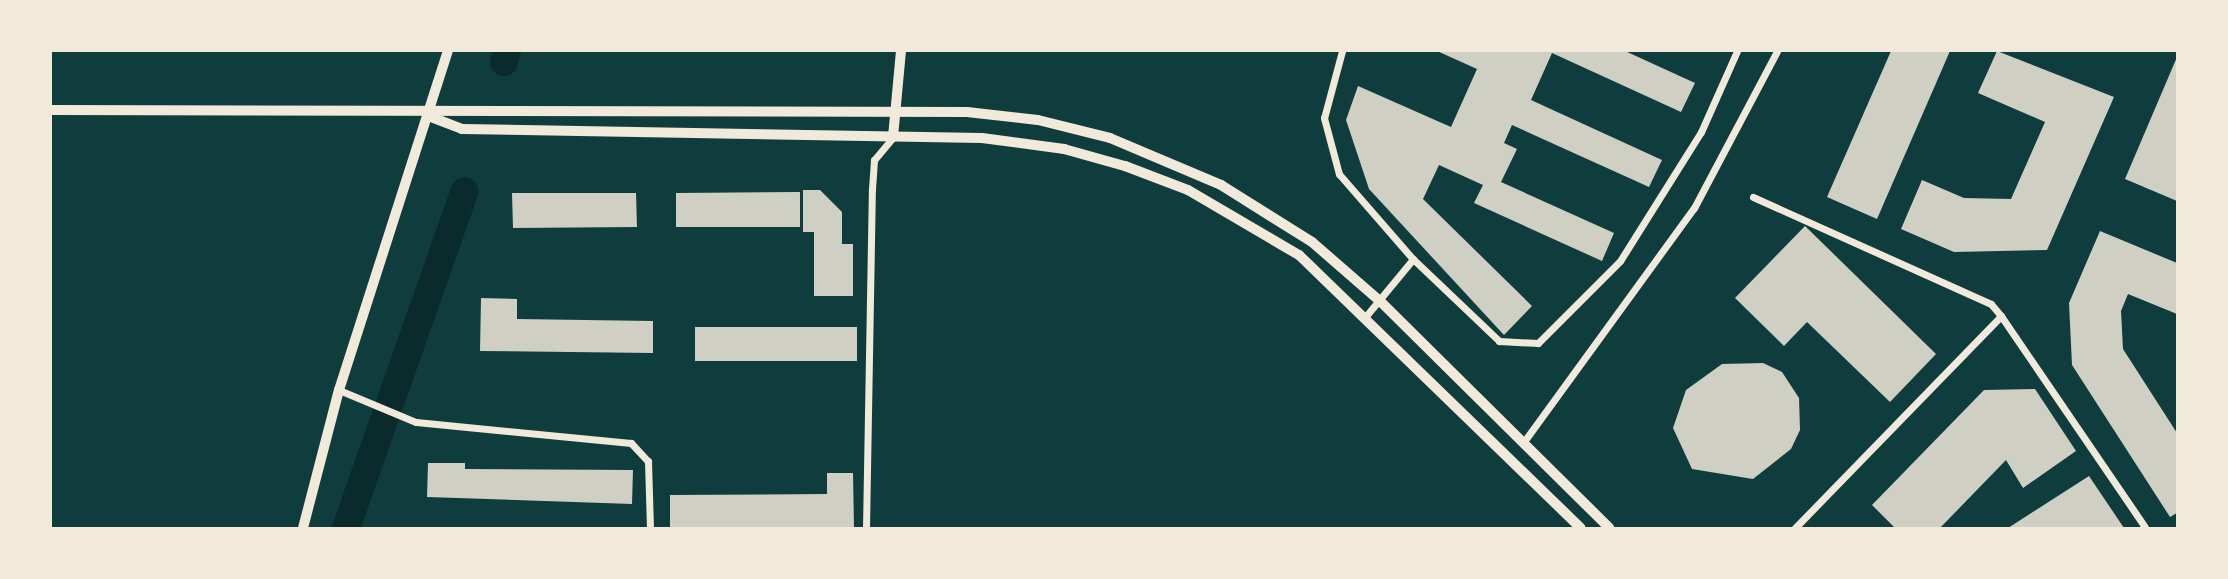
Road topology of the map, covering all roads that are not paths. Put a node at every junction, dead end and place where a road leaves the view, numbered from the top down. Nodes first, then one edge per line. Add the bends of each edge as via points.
1 (448, 51) edge
2 (901, 51) edge
3 (1342, 51) edge
4 (1737, 51) edge
5 (1777, 51) edge
6 (51, 110) edge
7 (895, 110) junction
8 (429, 116) junction
9 (893, 137) junction
10 (1753, 197) dead end
11 (1413, 259) junction
12 (1381, 302) junction
13 (1366, 316) junction
14 (2001, 316) junction
15 (339, 390) junction
16 (1523, 443) junction
17 (1605, 527) edge
18 (2145, 527) edge
19 (303, 528) edge
20 (650, 528) edge
21 (866, 528) edge
22 (1581, 528) edge
23 (1795, 528) edge

1 - 8 street
2 - 7 street
3 - 11 street via 1324,118 1327,148 1339,174
4 - 11 street via 1701,132 1620,261 1538,343 1499,341
5 - 16 street via 1693,208
6 - 8 street
7 - 8 street via 487,107
7 - 9 street
7 - 12 street via 1038,120 1111,138 1221,185 1312,242
8 - 9 street via 462,129
8 - 15 street
9 - 13 street via 1050,147 1188,190 1299,255
9 - 21 street via 874,160
10 - 14 street via 1991,304
11 - 12 street
12 - 13 street
12 - 16 street
13 - 22 street
14 - 18 street
14 - 23 street
15 - 19 street
15 - 20 street via 416,422 631,443 648,461
16 - 17 street

